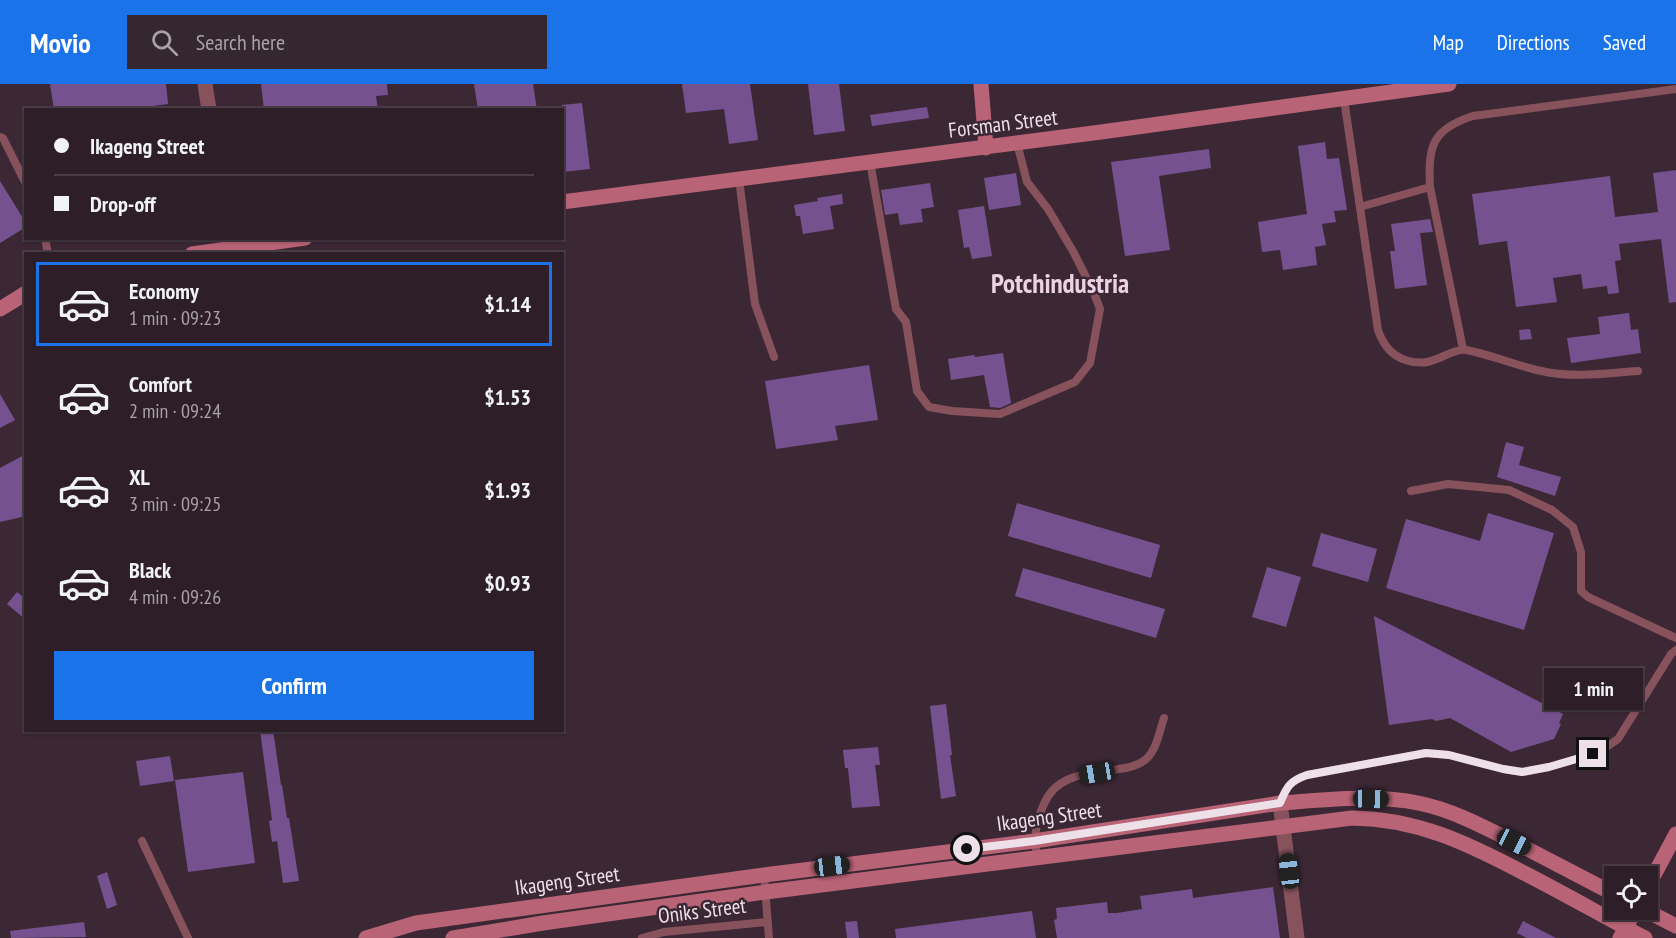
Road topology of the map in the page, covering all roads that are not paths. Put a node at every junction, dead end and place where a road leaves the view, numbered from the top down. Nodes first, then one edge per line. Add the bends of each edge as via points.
1 (206, 84) edge
2 (981, 84) edge
3 (1449, 84) edge
4 (1676, 89) edge
5 (1344, 99) junction
6 (209, 108) edge
7 (0, 137) edge
8 (1017, 143) junction
9 (986, 148) junction
10 (870, 162) junction
11 (24, 179) edge
12 (739, 179) junction
13 (1430, 187) junction
14 (564, 202) edge
15 (1360, 207) junction
16 (297, 240) edge
17 (227, 244) edge
18 (259, 249) edge
19 (199, 252) edge
20 (24, 294) edge
21 (0, 309) edge
22 (1463, 349) junction
23 (774, 357) dead end
24 (1638, 371) dead end
25 (1411, 491) dead end
26 (1676, 638) edge
27 (1676, 650) edge
28 (1164, 718) dead end
29 (1280, 803) junction
30 (1283, 826) junction
31 (1105, 830) junction
32 (1676, 834) edge
33 (142, 841) dead end
34 (1034, 841) junction
35 (1107, 849) junction
36 (1037, 858) junction
37 (1658, 868) edge
38 (765, 875) junction
39 (1604, 889) edge
40 (766, 892) junction
41 (485, 914) junction
42 (1658, 917) edge
43 (767, 922) junction
44 (1676, 926) edge
45 (1623, 933) edge
46 (488, 935) edge
47 (189, 938) edge
48 (366, 938) edge
49 (453, 938) edge
50 (642, 938) edge
51 (769, 938) edge
52 (1297, 938) edge
53 (1646, 938) edge

1 - 6 street
2 - 9 street
3 - 5 street, Forsman Street
4 - 13 lane via 1457,121 1445,128 1433,147
5 - 8 street, Forsman Street
5 - 15 lane
7 - 11 lane
8 - 9 street, Forsman Street
8 - 10 lane via 1027,183 1048,208 1074,252 1100,309 1090,363 1075,382 1000,414 929,407 917,391 906,322 896,309
9 - 10 street, Forsman Street
10 - 12 street, Forsman Street
12 - 14 street, Forsman Street
12 - 23 lane via 755,304
13 - 15 lane
13 - 22 lane
15 - 22 lane via 1378,330 1387,349 1407,361 1425,363
16 - 18 street
17 - 18 street
17 - 19 street
20 - 21 street
22 - 24 lane via 1566,375
25 - 26 lane via 1448,484 1509,490 1552,510 1573,527 1581,552 1581,591
27 - 29 lane via 1617,739 1593,754 1522,772 1449,755 1405,756 1295,779
28 - 34 lane via 1155,747 1145,759 1132,767 1067,780 1052,789 1037,821
29 - 30 street
29 - 31 street, Ikageng Street
29 - 39 street, Ikageng Street via 1418,803 1473,822
30 - 35 street, Ikageng Street
30 - 45 street, Ikageng Street via 1371,818 1449,836
30 - 52 street
31 - 34 street, Ikageng Street
31 - 35 street
32 - 37 street
33 - 47 lane
34 - 36 lane
34 - 38 street, Ikageng Street
35 - 36 street, Ikageng Street
36 - 40 street, Ikageng Street
38 - 40 lane
38 - 41 street, Ikageng Street
40 - 43 lane
40 - 46 street, Ikageng Street via 543,923
41 - 46 lane
41 - 48 street, Ikageng Street via 416,923
42 - 44 street
43 - 50 lane, Oniks Street via 664,932
43 - 51 lane
45 - 53 street, Ikageng Street
46 - 49 street, Ikageng Street

